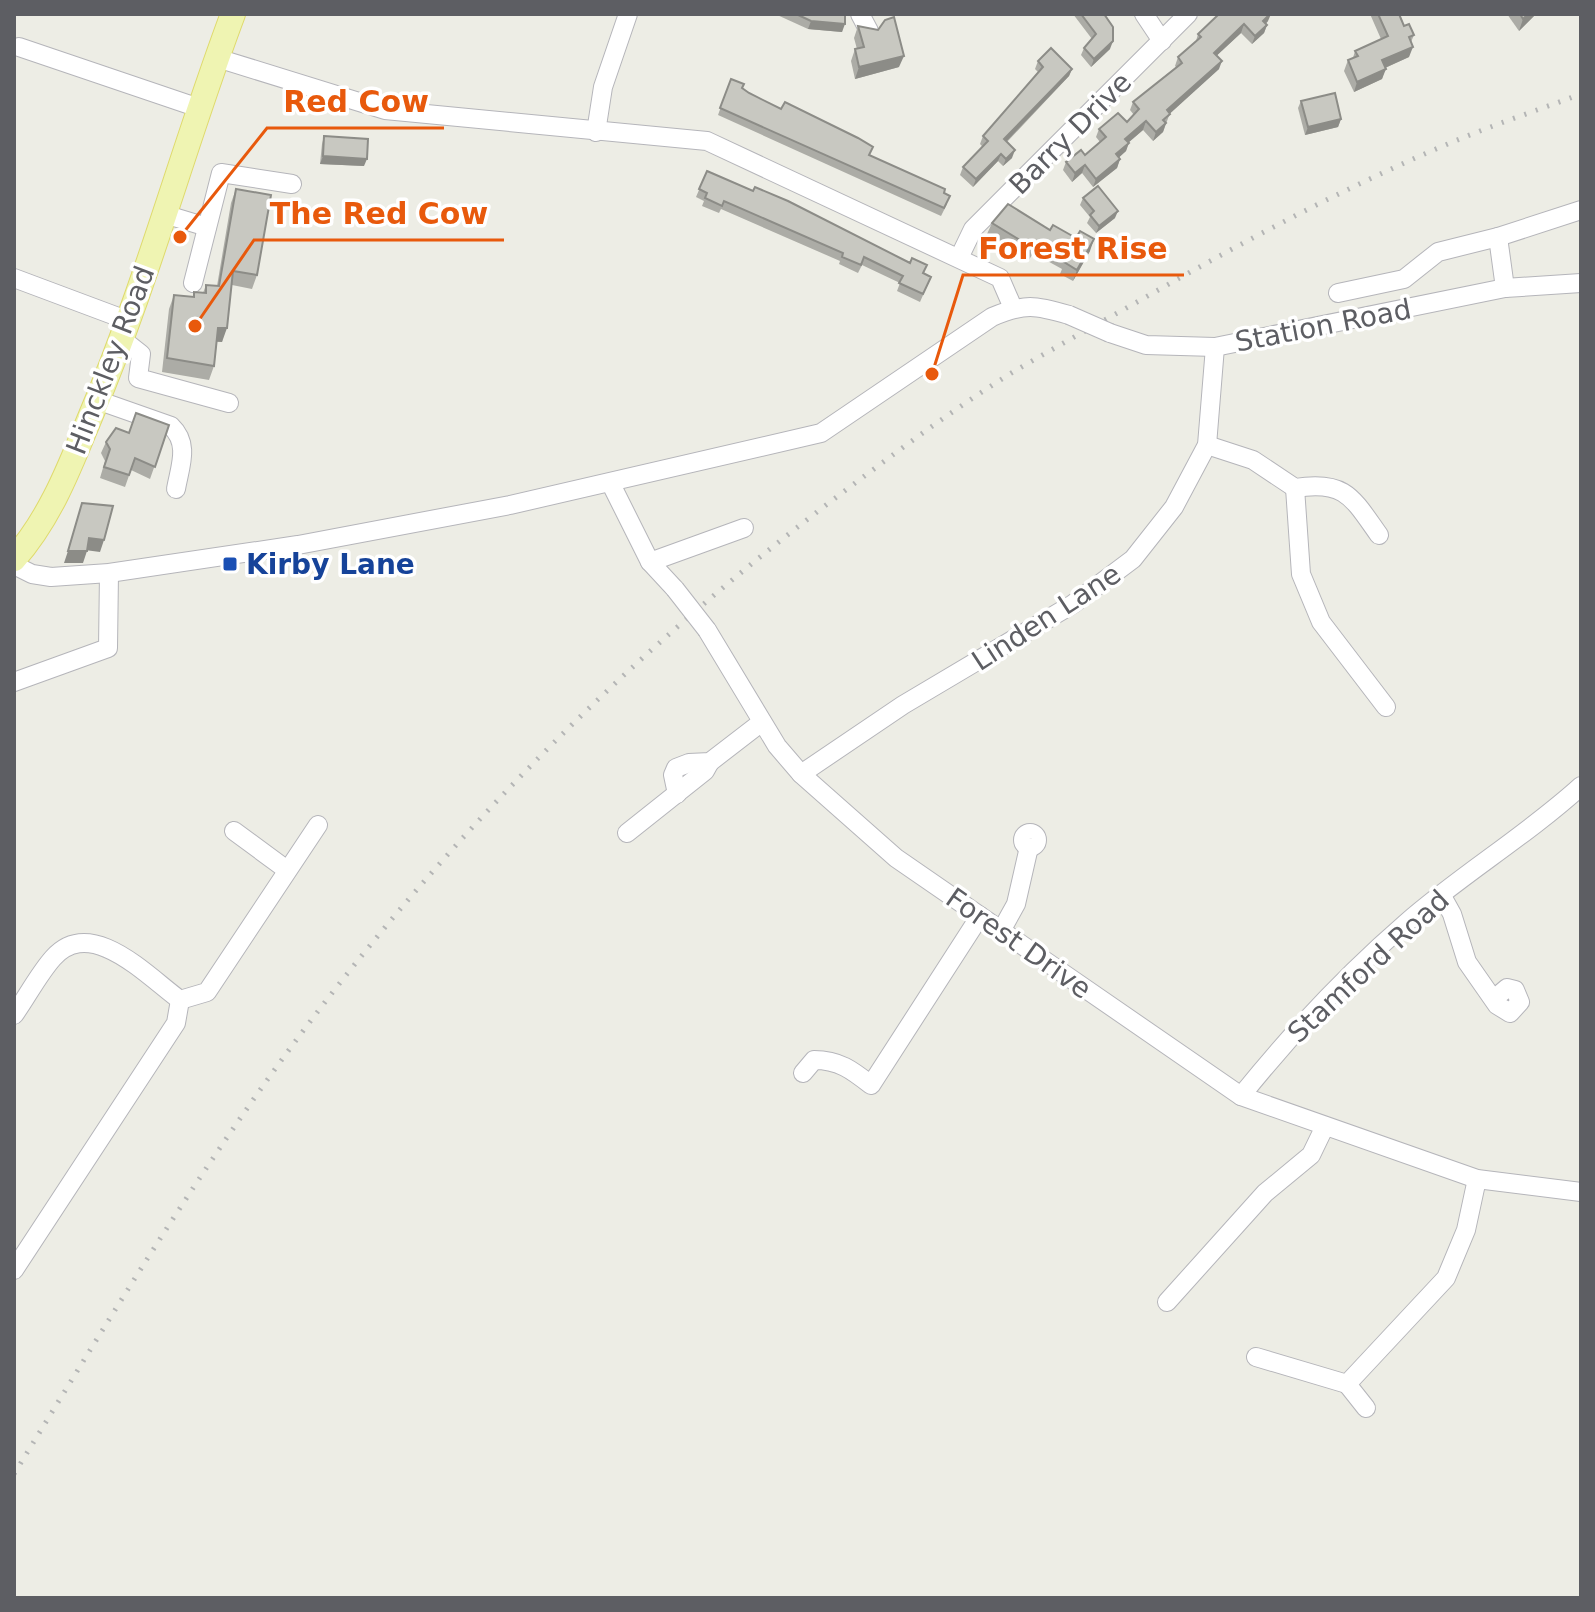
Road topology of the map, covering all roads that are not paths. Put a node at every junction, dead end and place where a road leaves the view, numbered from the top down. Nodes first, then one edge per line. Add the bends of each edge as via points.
1 (233, 14) edge
2 (628, 14) edge
3 (860, 14) edge
4 (1144, 14) edge
5 (1188, 14) edge
6 (869, 31) edge
7 (1162, 41) junction
8 (19, 47) dead end
9 (217, 58) junction
10 (199, 108) junction
11 (596, 132) junction
12 (292, 184) dead end
13 (1581, 210) edge
14 (164, 214) junction
15 (207, 227) junction
16 (1498, 237) junction
17 (959, 258) junction
18 (14, 278) edge
19 (193, 283) dead end
20 (1581, 283) edge
21 (1505, 288) junction
22 (1338, 293) dead end
23 (1013, 308) junction
24 (125, 330) junction
25 (1215, 347) junction
26 (97, 400) junction
27 (229, 403) dead end
28 (1207, 445) junction
29 (611, 484) junction
30 (1295, 488) junction
31 (176, 489) dead end
32 (744, 528) dead end
33 (23, 534) edge
34 (1379, 535) dead end
35 (14, 562) edge
36 (650, 562) junction
37 (109, 573) junction
38 (14, 682) edge
39 (1386, 707) dead end
40 (762, 722) junction
41 (801, 774) junction
42 (1581, 786) edge
43 (318, 825) dead end
44 (234, 831) dead end
45 (627, 833) dead end
46 (1029, 847) dead end
47 (287, 870) junction
48 (1442, 896) junction
49 (980, 916) junction
50 (1001, 931) junction
51 (1494, 999) dead end
52 (180, 1000) junction
53 (14, 1015) edge
54 (803, 1073) dead end
55 (1241, 1096) junction
56 (1325, 1126) junction
57 (1477, 1179) junction
58 (1581, 1192) edge
59 (14, 1270) edge
60 (1167, 1302) dead end
61 (1256, 1357) dead end
62 (1347, 1384) junction
63 (1366, 1408) dead end

1 - 9 main road, Hinckley Road
2 - 11 street via 603,87
3 - 6 street
4 - 7 street
5 - 7 street, Barry Drive
7 - 17 street, Barry Drive via 973,229
8 - 10 street
9 - 10 main road, Hinckley Road
9 - 11 street via 385,110
10 - 14 main road, Hinckley Road
11 - 17 street via 707,141
12 - 15 street via 221,173
13 - 16 street
14 - 15 street
14 - 24 main road, Hinckley Road
15 - 19 street
16 - 21 street
16 - 22 street via 1438,252 1404,279
17 - 23 street via 1000,278
18 - 24 street
20 - 21 street, Station Road
21 - 25 street, Station Road
23 - 25 street, Station Road, bridge via 1032,304 1146,345
23 - 29 street via 821,433
24 - 26 main road, Hinckley Road
24 - 27 street via 141,354 138,378
25 - 28 street, Linden Lane
26 - 31 street via 177,432 184,447
26 - 33 main road, Hinckley Road via 66,476
28 - 30 street via 1253,460
28 - 41 street, Linden Lane via 1174,507 1133,559 1073,604 903,705
29 - 36 street, Forest Drive
29 - 37 street via 298,545
30 - 34 street via 1325,483 1351,495
30 - 39 street via 1301,574 1321,622
32 - 36 street
33 - 35 main road, Hinckley Road
35 - 37 street via 32,574 51,577
36 - 40 street, Forest Drive, bridge via 707,630
37 - 38 street via 108,648
40 - 41 street, Forest Drive
40 - 45 street via 710,762 676,768 677,794
41 - 49 street, Forest Drive via 896,858
42 - 48 street, Stamford Road
43 - 47 street
44 - 47 street via 257,835
46 - 50 street via 1016,904
47 - 52 street via 207,992
48 - 51 street via 1467,962
48 - 55 street, Stamford Road via 1348,979
49 - 50 street, Forest Drive
49 - 54 street via 871,1085 847,1065 829,1060 814,1060
50 - 55 street, Forest Drive
52 - 53 street via 107,948 88,941 72,944 54,957
52 - 59 street via 176,1023
55 - 56 street, Forest Drive
56 - 57 street, Forest Drive
56 - 60 street via 1311,1155 1265,1193
57 - 58 street, Forest Drive
57 - 62 street via 1466,1230 1446,1278
61 - 62 street
62 - 63 street

